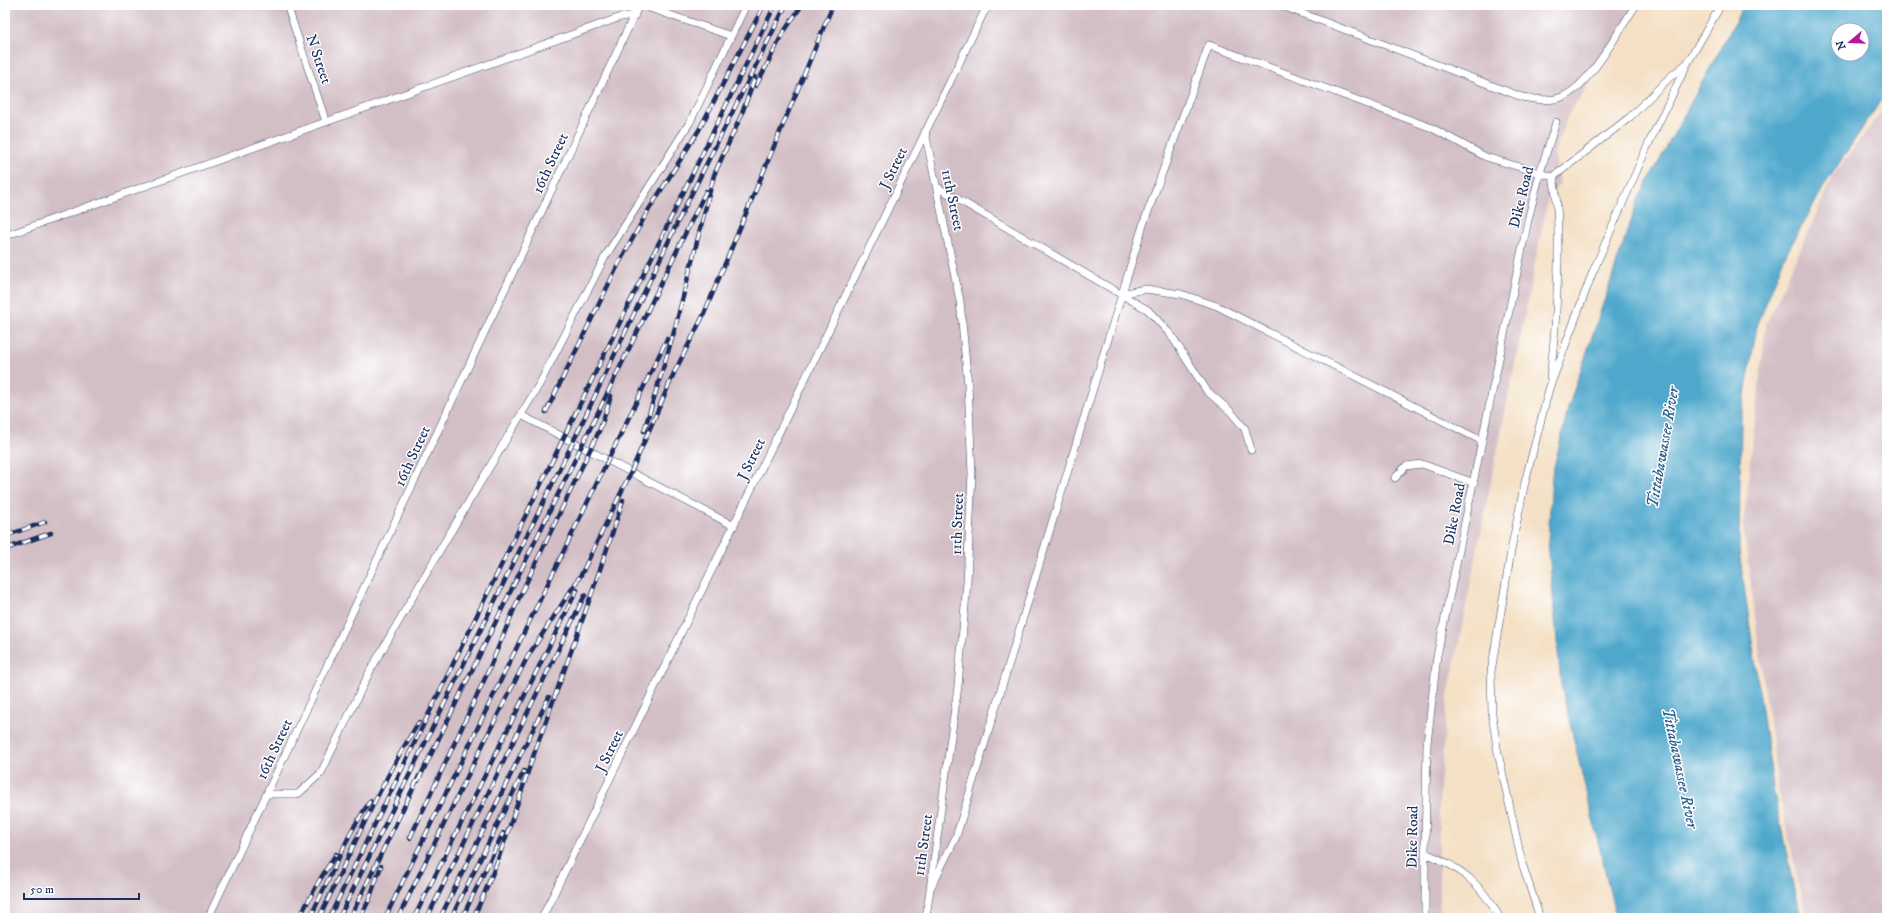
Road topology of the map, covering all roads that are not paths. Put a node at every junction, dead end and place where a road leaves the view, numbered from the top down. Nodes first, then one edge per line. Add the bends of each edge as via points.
1 (287, 5) edge
2 (640, 5) edge
3 (746, 5) edge
4 (991, 5) edge
5 (1280, 5) edge
6 (1636, 5) edge
7 (1721, 5) edge
8 (984, 9) edge
9 (635, 15) junction
10 (731, 36) junction
11 (1688, 62) junction
12 (326, 122) junction
13 (1556, 122) dead end
14 (925, 132) junction
15 (1540, 173) junction
16 (1553, 177) junction
17 (937, 187) junction
18 (5, 236) edge
19 (1122, 294) junction
20 (1548, 389) junction
21 (521, 415) junction
22 (1482, 441) junction
23 (1251, 450) dead end
24 (1395, 478) dead end
25 (1474, 483) junction
26 (734, 526) junction
27 (267, 794) junction
28 (1425, 854) junction
29 (930, 889) junction
30 (208, 918) edge
31 (542, 918) edge
32 (926, 918) edge
33 (1426, 918) edge
34 (1500, 918) edge
35 (1540, 918) edge

1 - 12 lane, N Street
2 - 9 lane, 16th Street
2 - 10 lane
3 - 10 lane
4 - 8 lane, J Street
5 - 6 lane via 1522,97 1542,100 1561,98 1578,88
7 - 11 lane
8 - 14 lane, J Street
9 - 12 lane via 621,17
9 - 27 lane, 16th Street
10 - 21 lane via 690,122 605,257
11 - 16 lane via 1630,117
11 - 20 lane via 1647,147 1592,274
12 - 18 lane
13 - 15 lane, Dike Road
14 - 17 lane, 11th Street
14 - 26 lane, J Street
15 - 16 lane
15 - 19 lane via 1486,156 1432,128 1209,45 1143,225
15 - 22 lane, Dike Road
16 - 20 lane via 1558,200 1557,299
17 - 19 lane
17 - 29 lane, 11th Street via 960,301 968,385 972,473 968,582 958,686
19 - 22 lane via 1145,289 1180,294 1217,306
19 - 23 lane via 1148,310 1171,335 1207,391 1231,412 1245,429
19 - 29 lane via 956,837
20 - 35 lane via 1521,503 1491,672 1492,714 1497,748 1522,863
21 - 26 lane
21 - 27 lane via 370,671 320,773 298,794
22 - 25 lane, Dike Road
24 - 25 lane via 1406,466 1422,464
25 - 28 lane, Dike Road via 1437,656 1427,744
26 - 31 lane, J Street
27 - 30 lane, 16th Street
28 - 33 lane, Dike Road
28 - 34 lane via 1447,862 1466,875 1482,891
29 - 32 lane, 11th Street

